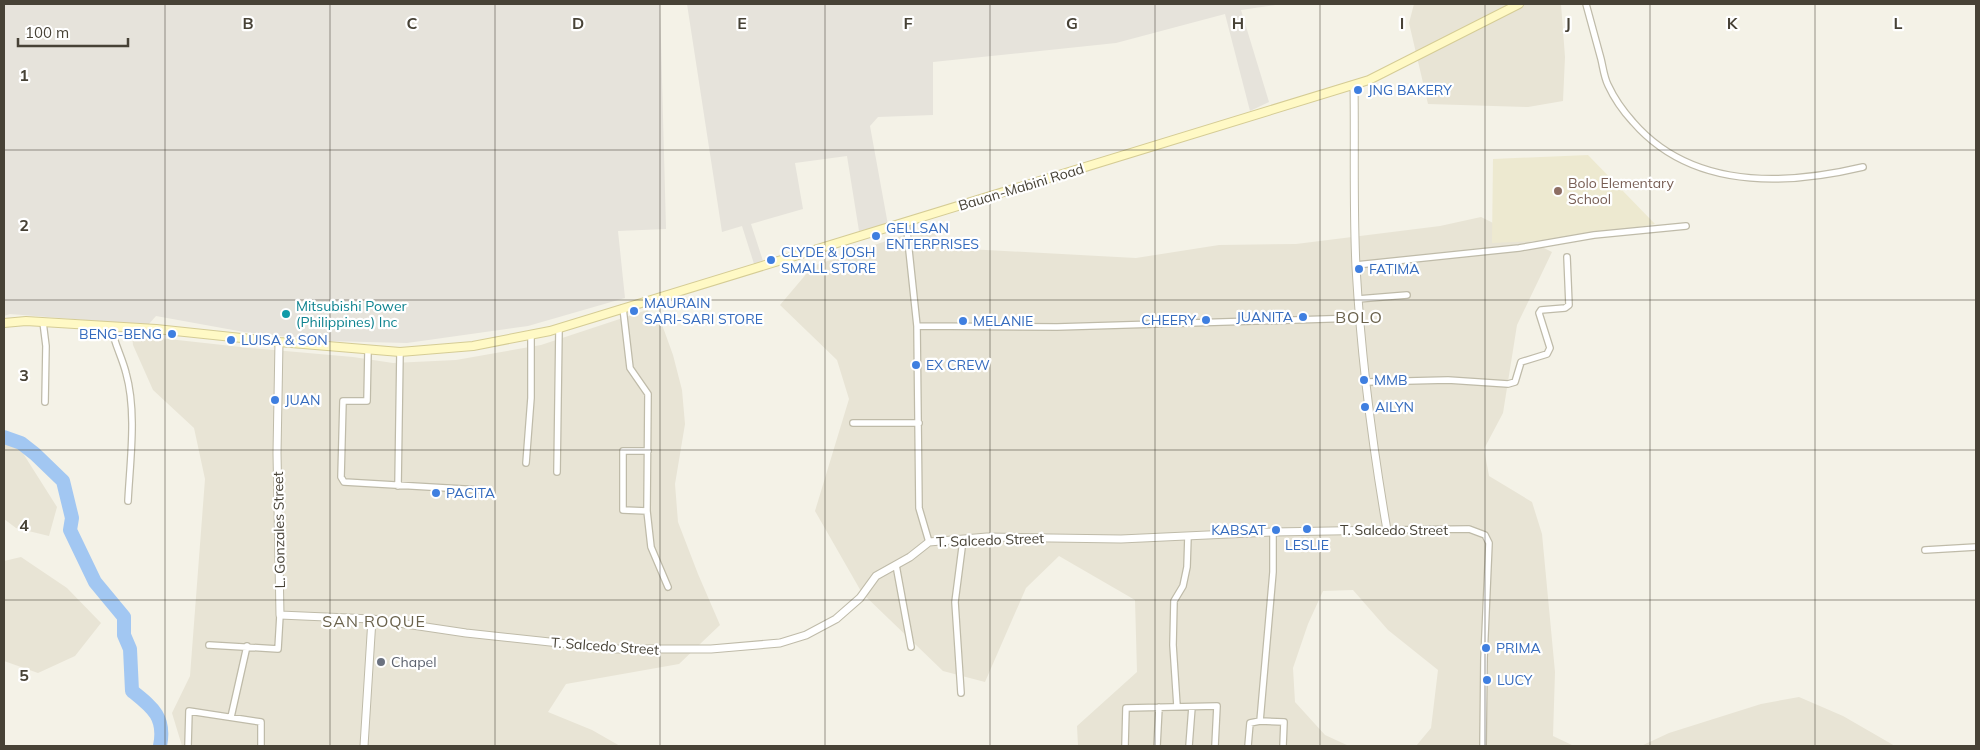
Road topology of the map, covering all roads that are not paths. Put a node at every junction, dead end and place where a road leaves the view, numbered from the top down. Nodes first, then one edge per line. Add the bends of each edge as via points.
1 (1518, 4) edge
2 (1586, 4) edge
3 (1354, 85) junction
4 (1863, 167) dead end
5 (906, 222) junction
6 (1686, 226) dead end
7 (1567, 257) dead end
8 (1356, 264) junction
9 (1407, 295) dead end
10 (1358, 300) junction
11 (622, 308) junction
12 (1359, 318) junction
13 (43, 322) junction
14 (4, 323) edge
15 (111, 326) junction
16 (917, 326) junction
17 (559, 329) junction
18 (531, 335) junction
19 (279, 342) junction
20 (368, 350) junction
21 (400, 352) junction
22 (1366, 382) junction
23 (45, 402) dead end
24 (919, 423) junction
25 (853, 424) dead end
26 (648, 451) junction
27 (526, 464) dead end
28 (557, 472) dead end
29 (398, 486) junction
30 (481, 490) dead end
31 (128, 502) dead end
32 (648, 511) junction
33 (1387, 530) junction
34 (1273, 532) junction
35 (1188, 536) junction
36 (963, 540) junction
37 (929, 542) junction
38 (1976, 547) edge
39 (1925, 550) dead end
40 (896, 565) junction
41 (668, 587) dead end
42 (280, 615) junction
43 (372, 619) junction
44 (209, 645) dead end
45 (247, 646) junction
46 (910, 647) dead end
47 (961, 693) dead end
48 (1176, 706) junction
49 (1192, 706) junction
50 (1159, 707) junction
51 (231, 717) junction
52 (1260, 721) junction
53 (188, 746) edge
54 (261, 746) edge
55 (364, 746) edge
56 (1125, 746) edge
57 (1158, 746) edge
58 (1189, 746) edge
59 (1215, 746) edge
60 (1248, 746) edge
61 (1283, 746) edge
62 (1483, 746) edge

1 - 3 main road, Bauan-Mabini Road
2 - 4 street via 1607,84 1622,110 1645,136 1673,156 1734,177 1794,178
3 - 5 main road, Bauan-Mabini Road
3 - 8 street
5 - 11 main road, Bauan-Mabini Road
5 - 16 street
6 - 8 street via 1594,235 1519,248
7 - 22 street via 1569,305 1541,310 1539,313 1550,348 1547,354 1521,362 1515,382
8 - 10 street
9 - 10 street
10 - 12 street
11 - 17 main road, Bauan-Mabini Road
11 - 26 street via 630,368 648,394
12 - 16 street via 1057,327
12 - 22 street
13 - 14 main road, Bauan-Mabini Road
13 - 15 main road, Bauan-Mabini Road
13 - 23 street
15 - 19 main road, Bauan-Mabini Road
15 - 31 street via 127,374 132,414
16 - 24 street
17 - 18 main road, Bauan-Mabini Road
17 - 28 street
18 - 21 main road, Bauan-Mabini Road via 473,346
18 - 27 street
19 - 20 main road, Bauan-Mabini Road
19 - 42 street, L. Gonzales Street
20 - 21 main road, Bauan-Mabini Road
20 - 29 street via 367,401 343,401 342,477 348,483
21 - 29 street
22 - 33 street
24 - 25 street
24 - 37 street via 919,508
26 - 32 street
26 - 32 street via 623,451 623,510
29 - 30 street
32 - 41 street via 650,547
33 - 34 street, T. Salcedo Street
33 - 62 street, T. Salcedo Street via 1469,529 1486,535 1490,543
34 - 35 street, T. Salcedo Street
34 - 52 street via 1273,572
35 - 36 street, T. Salcedo Street via 987,537
35 - 48 street via 1183,586 1174,601
36 - 37 street, T. Salcedo Street
36 - 47 street via 955,602
37 - 40 street, T. Salcedo Street
38 - 39 street
40 - 43 street, T. Salcedo Street via 876,576 860,598 836,619 806,635 780,643 711,649 615,649
40 - 46 street
42 - 43 street, T. Salcedo Street
42 - 45 street, L. Gonzales Street via 278,649
43 - 55 street
44 - 45 street, L. Gonzales Street
45 - 51 street
48 - 49 street
48 - 50 street
49 - 58 street
49 - 59 street via 1217,706
50 - 56 street via 1126,708
50 - 57 street
51 - 53 street via 189,711
51 - 54 street via 261,722
52 - 60 street via 1250,722
52 - 61 street via 1284,722

